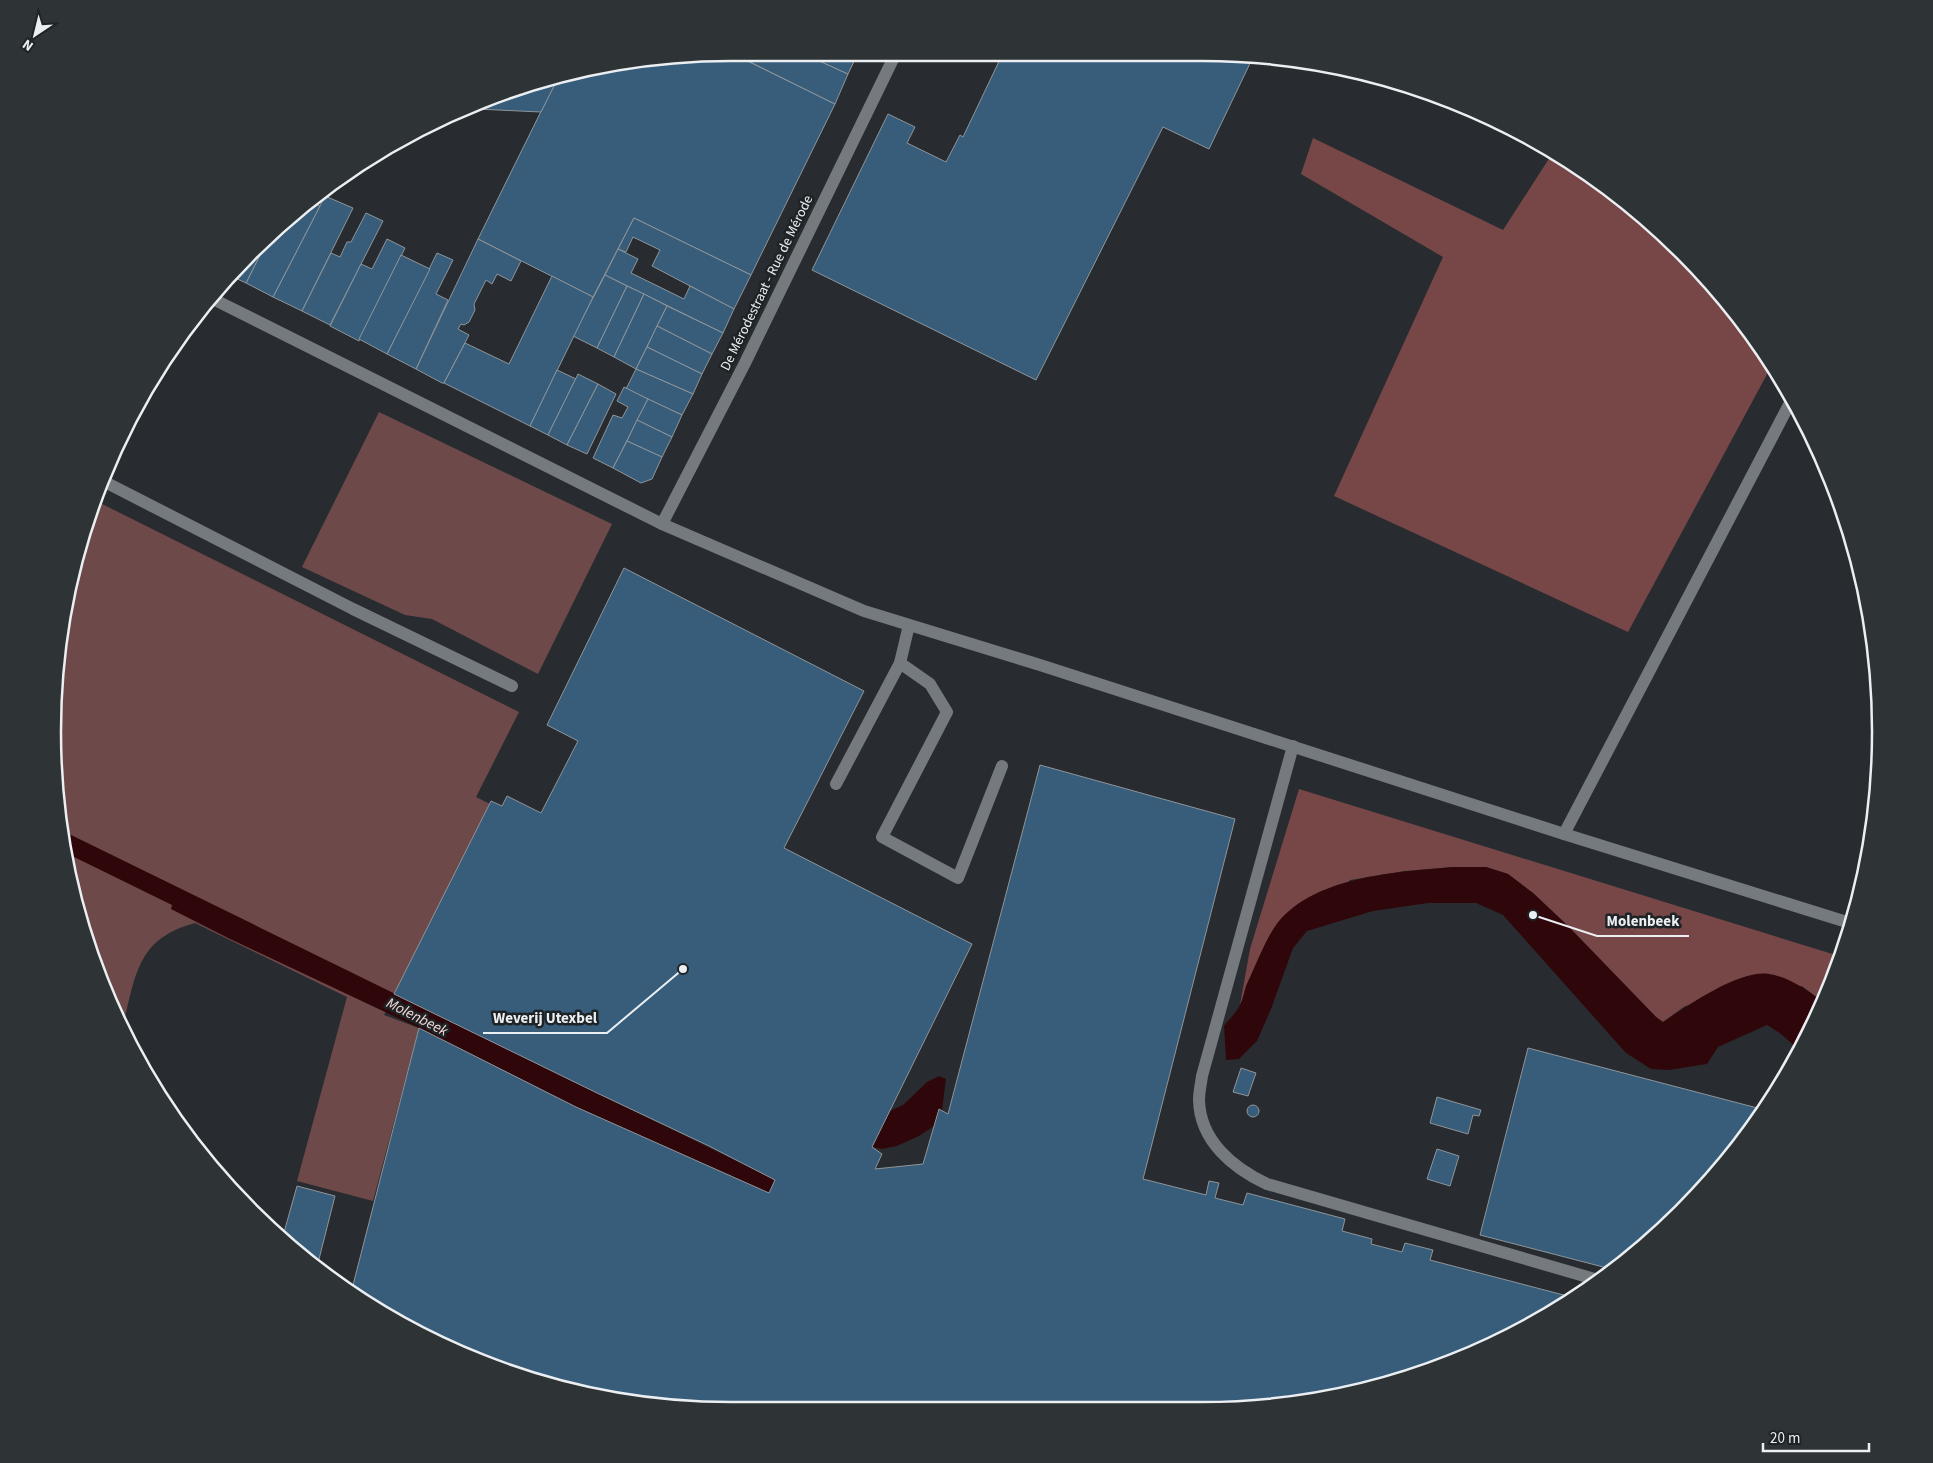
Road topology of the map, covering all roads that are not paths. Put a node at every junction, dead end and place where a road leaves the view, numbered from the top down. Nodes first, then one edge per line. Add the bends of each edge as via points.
1 (892, 61) edge
2 (218, 302) edge
3 (1788, 407) edge
4 (109, 484) edge
5 (662, 524) junction
6 (909, 625) junction
7 (900, 663) junction
8 (512, 686) dead end
9 (1293, 746) junction
10 (1002, 766) dead end
11 (836, 784) dead end
12 (1564, 834) junction
13 (1844, 920) edge
14 (1590, 1278) edge

1 - 5 street, De Mérodestraat - Rue de Mérode via 745,363
2 - 5 street
3 - 12 street
4 - 8 street
5 - 6 street via 864,611
6 - 7 street
6 - 9 street
7 - 10 street via 930,684 946,712 882,837 958,878
7 - 11 street
9 - 12 street
9 - 14 street via 1202,1076 1199,1101 1204,1123 1214,1143 1228,1161 1267,1184
12 - 13 street

